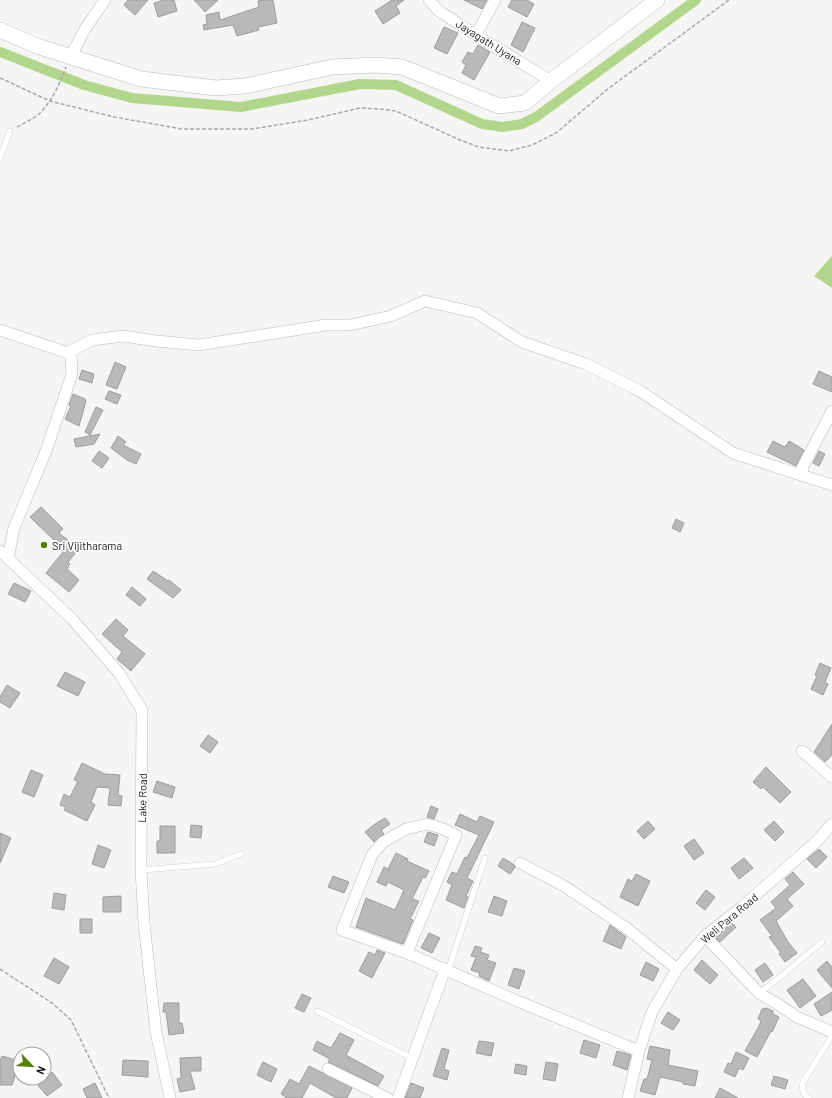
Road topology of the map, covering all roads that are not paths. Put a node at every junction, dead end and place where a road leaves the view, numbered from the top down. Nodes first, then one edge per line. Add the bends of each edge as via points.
1 (105, 0) edge
2 (429, 0) edge
3 (495, 0) edge
4 (657, 0) edge
5 (0, 30) edge
6 (476, 36) junction
7 (69, 62) junction
8 (551, 81) junction
9 (10, 131) road end
10 (0, 158) edge
11 (0, 330) edge
12 (66, 353) junction
13 (832, 411) edge
14 (802, 475) junction
15 (832, 485) edge
16 (0, 551) edge
17 (8, 559) junction
18 (802, 751) dead end
19 (832, 777) edge
20 (832, 824) edge
21 (241, 854) dead end
22 (485, 858) dead end
23 (520, 863) dead end
24 (141, 870) junction
25 (705, 936) junction
26 (822, 942) dead end
27 (407, 952) junction
28 (677, 969) junction
29 (447, 970) junction
30 (759, 993) junction
31 (317, 1011) dead end
32 (832, 1032) edge
33 (832, 1036) edge
34 (639, 1051) junction
35 (412, 1058) junction
36 (328, 1069) dead end
37 (170, 1098) edge
38 (387, 1098) edge
39 (398, 1098) edge
40 (628, 1098) edge
41 (809, 1098) edge

1 - 7 street via 85,29
2 - 6 street, Jayagath Uyana via 439,11
3 - 6 street
4 - 8 main road
5 - 7 main road
6 - 8 street, Jayagath Uyana
7 - 8 main road via 141,79 216,88 245,86 332,67 402,67 499,106 525,103
9 - 10 lane
11 - 12 street
12 - 14 street via 92,340 123,336 199,345 326,324 350,325 391,316 425,301 477,314 522,342 586,364 640,391 733,453
12 - 17 street via 71,354 72,374 46,451 14,528
13 - 14 street via 802,468
14 - 15 street
16 - 17 street, Lake Road
17 - 24 street, Lake Road via 72,619 119,673 142,710
18 - 19 street
20 - 25 street, Weli Para Road via 818,841
21 - 24 lane via 220,864
22 - 29 lane
23 - 28 street via 564,886 625,927
24 - 37 street, Lake Road via 156,1032
25 - 28 street, Weli Para Road
25 - 30 street
26 - 30 lane
27 - 27 street via 456,835 426,824 406,829 383,842 372,855 342,930
27 - 29 street
28 - 34 street, Weli Para Road via 652,1012
29 - 34 street
29 - 35 street
30 - 32 street via 797,1017
31 - 35 lane
33 - 41 lane via 803,1082 802,1090
34 - 40 street, Weli Para Road
35 - 39 street
36 - 38 street

